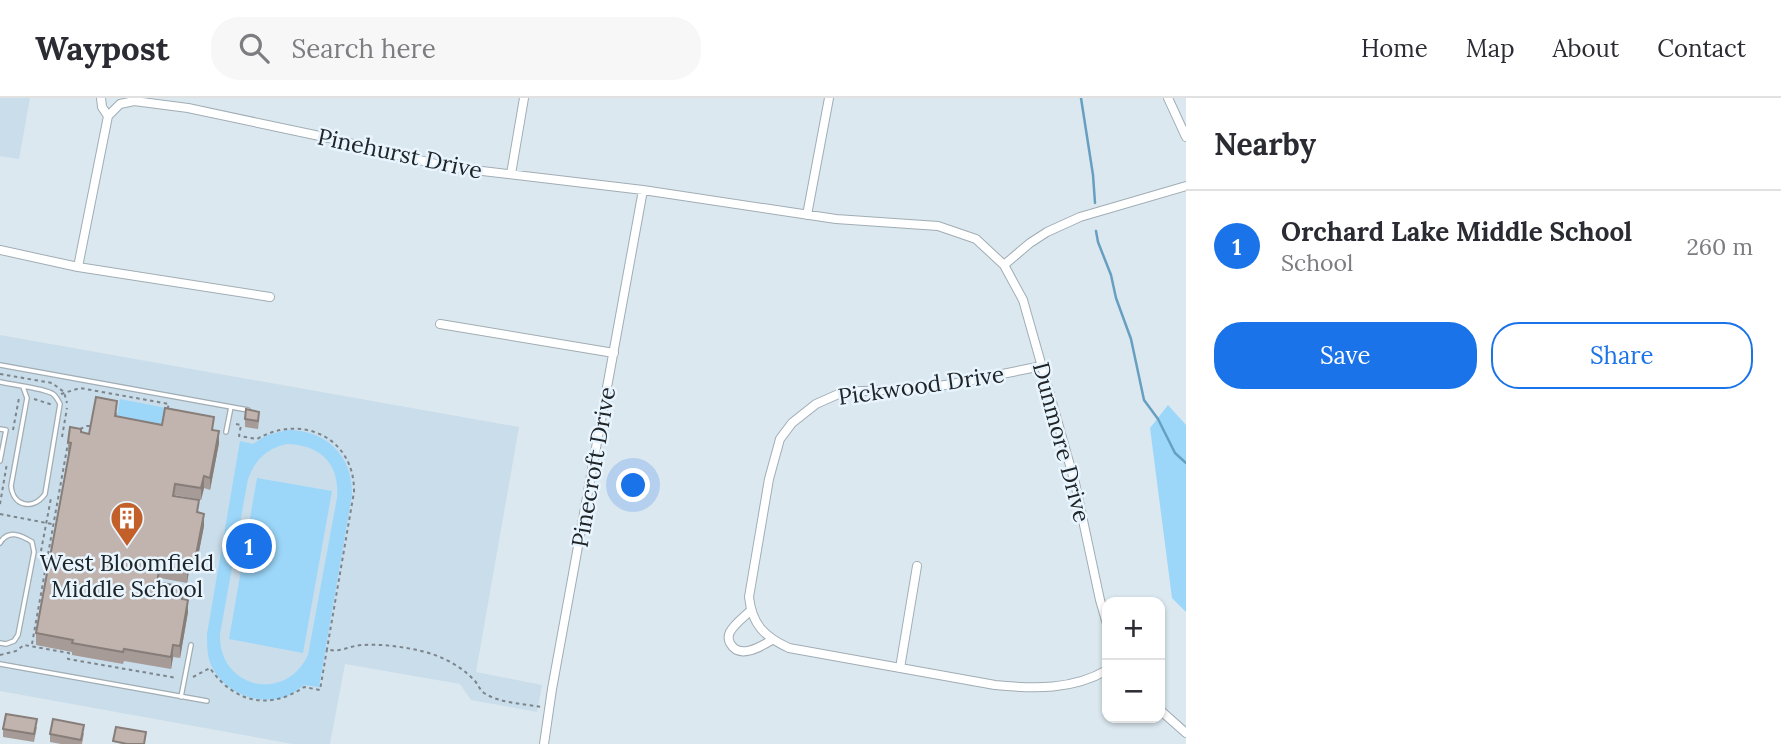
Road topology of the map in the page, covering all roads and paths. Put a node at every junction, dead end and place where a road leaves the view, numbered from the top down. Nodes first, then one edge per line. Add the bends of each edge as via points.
1 (102, 98) edge
2 (524, 98) edge
3 (829, 98) edge
4 (1168, 98) edge
5 (133, 99) edge
6 (108, 116) junction
7 (1186, 137) edge
8 (511, 174) junction
9 (1186, 186) edge
10 (643, 190) junction
11 (807, 215) junction
12 (0, 250) edge
13 (1004, 265) junction
14 (78, 267) junction
15 (270, 297) dead end
16 (440, 324) dead end
17 (614, 354) junction
18 (0, 365) edge
19 (1042, 366) junction
20 (0, 382) edge
21 (23, 387) junction
22 (27, 398) junction
23 (56, 398) junction
24 (230, 407) junction
25 (250, 410) edge
26 (167, 412) edge
27 (228, 422) junction
28 (92, 426) edge
29 (0, 429) edge
30 (226, 432) dead end
31 (74, 435) edge
32 (12, 437) dead end
33 (68, 439) edge
34 (53, 445) junction
35 (68, 448) junction
36 (0, 461) edge
37 (7, 464) dead end
38 (0, 503) edge
39 (0, 514) edge
40 (54, 524) junction
41 (58, 525) edge
42 (0, 543) edge
43 (917, 566) dead end
44 (25, 599) junction
45 (40, 601) junction
46 (44, 602) edge
47 (1102, 607) edge
48 (750, 611) junction
49 (772, 640) junction
50 (0, 643) edge
51 (191, 645) dead end
52 (32, 646) junction
53 (327, 649) junction
54 (0, 655) edge
55 (0, 664) edge
56 (900, 668) junction
57 (1102, 673) edge
58 (184, 678) junction
59 (181, 697) junction
60 (207, 701) dead end
61 (550, 708) junction
62 (1165, 714) edge
63 (1186, 733) edge
64 (544, 744) edge

1 - 6 street
2 - 8 street
3 - 11 street
4 - 7 street
5 - 6 street, Pinehurst Drive
5 - 8 street, Pinehurst Drive via 448,167
6 - 14 street
8 - 10 street, Pinehurst Drive
9 - 13 street via 1080,217 1047,232
10 - 11 street, Pinehurst Drive
10 - 17 street, Pinecroft Drive
11 - 13 street, Pinehurst Drive via 938,226 976,239
12 - 14 street
13 - 19 street, Dunmore Drive via 1023,300
14 - 15 street
16 - 17 street
17 - 61 street, Pinecroft Drive
18 - 24 lane
19 - 47 street, Dunmore Drive via 1075,483
19 - 48 street, Pickwood Drive via 951,384 843,392 816,404 792,423 780,439 769,479
20 - 21 lane
21 - 22 lane
21 - 23 lane
22 - 23 path via 50,404
22 - 32 path via 19,397
22 - 34 lane via 11,486 19,502 31,505 44,494
23 - 26 path via 80,387 169,404
23 - 34 lane via 60,404
24 - 25 lane
24 - 27 lane
27 - 30 lane
27 - 53 path via 241,425 239,436 257,439 284,429 317,433 335,445 349,463 354,492
28 - 31 path
29 - 36 lane via 6,430
33 - 35 path
34 - 35 path
35 - 40 path
37 - 38 path
39 - 40 path
40 - 41 path
40 - 45 path
42 - 44 lane via 13,534 32,542
43 - 56 street
44 - 45 path
44 - 50 lane via 18,635 14,641
45 - 46 path
45 - 52 path
48 - 49 street
48 - 49 street via 730,632 731,645 744,651
49 - 56 street
51 - 58 lane
52 - 54 path
52 - 58 path via 69,653 68,659
53 - 58 path via 320,690 304,687 281,700 237,695 210,668
53 - 61 path via 336,652 372,645 436,655 458,666 493,698
55 - 59 lane
56 - 57 street via 1028,689
58 - 59 lane
59 - 60 lane
61 - 64 street, Pinecroft Drive
62 - 63 street

